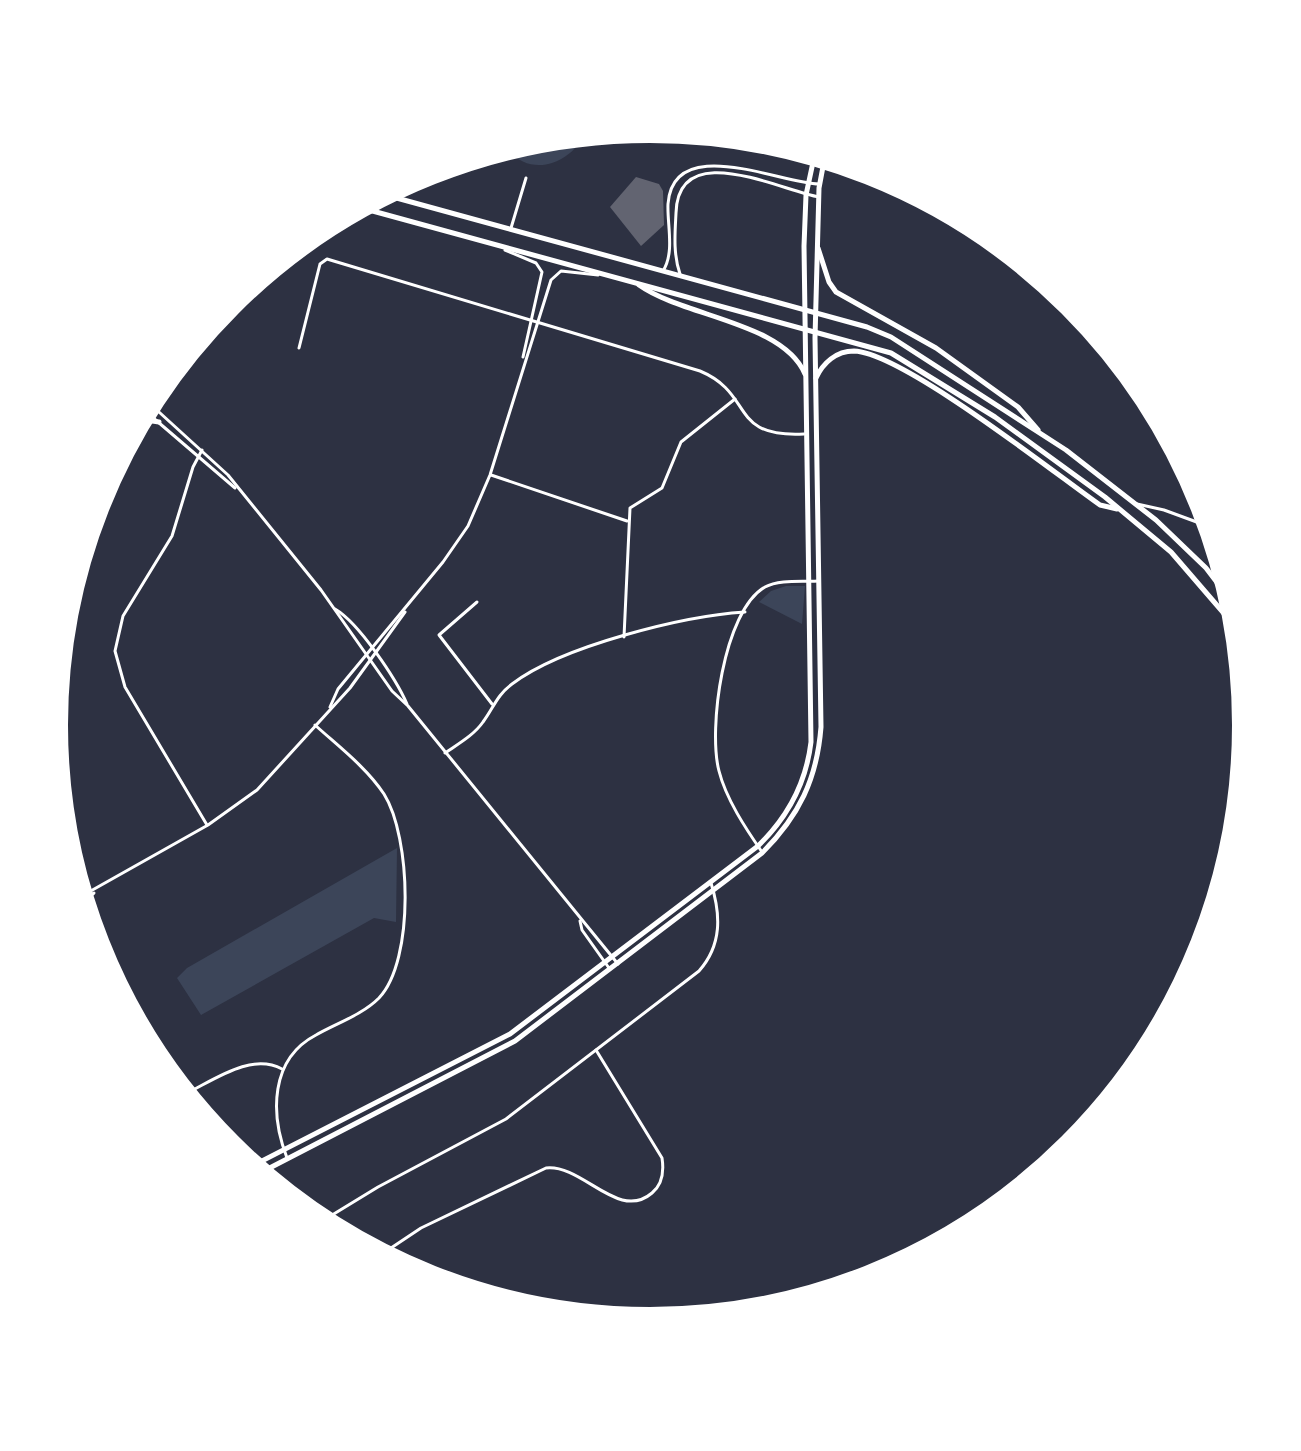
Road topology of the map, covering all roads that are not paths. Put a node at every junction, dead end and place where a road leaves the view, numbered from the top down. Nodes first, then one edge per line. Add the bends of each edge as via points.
1 (812, 164) edge
2 (823, 167) edge
3 (751, 172) junction
4 (526, 178) dead end
5 (749, 179) junction
6 (807, 184) junction
7 (819, 184) junction
8 (806, 195) junction
9 (819, 197) junction
10 (398, 198) edge
11 (373, 211) edge
12 (511, 229) junction
13 (504, 248) junction
14 (818, 248) junction
15 (663, 271) junction
16 (603, 273) junction
17 (682, 277) junction
18 (542, 278) junction
19 (551, 280) junction
20 (635, 282) junction
21 (530, 322) junction
22 (538, 325) junction
23 (299, 348) dead end
24 (523, 361) junction
25 (805, 374) junction
26 (816, 378) junction
27 (735, 399) junction
28 (158, 411) edge
29 (154, 418) edge
30 (152, 421) edge
31 (159, 422) junction
32 (807, 434) junction
33 (1042, 434) junction
34 (202, 450) junction
35 (198, 456) junction
36 (490, 475) junction
37 (238, 490) junction
38 (1135, 504) junction
39 (1120, 509) junction
40 (627, 521) junction
41 (1198, 523) edge
42 (811, 581) junction
43 (819, 581) junction
44 (1218, 586) edge
45 (477, 602) dead end
46 (406, 608) junction
47 (335, 609) junction
48 (745, 612) junction
49 (1224, 614) edge
50 (624, 637) junction
51 (370, 649) junction
52 (375, 655) junction
53 (365, 656) junction
54 (369, 662) junction
55 (492, 704) junction
56 (408, 706) junction
57 (330, 707) junction
58 (811, 707) junction
59 (821, 707) junction
60 (315, 725) junction
61 (445, 753) junction
62 (208, 825) junction
63 (758, 846) junction
64 (762, 853) junction
65 (711, 882) junction
66 (714, 891) junction
67 (91, 894) edge
68 (580, 921) junction
69 (613, 957) junction
70 (606, 963) junction
71 (619, 965) junction
72 (611, 971) junction
73 (596, 1050) junction
74 (282, 1069) junction
75 (194, 1090) edge
76 (283, 1150) junction
77 (287, 1158) junction
78 (261, 1161) edge
79 (269, 1168) edge
80 (332, 1215) edge
81 (389, 1249) edge

1 - 6 main road
2 - 7 main road
3 - 5 street
3 - 6 street
3 - 15 street via 711,164 680,177 670,194
4 - 12 street
5 - 8 street
5 - 17 street via 702,172 680,189 675,254
6 - 7 street
6 - 8 main road
7 - 9 main road
8 - 9 street
8 - 25 main road
9 - 14 main road
10 - 12 main road
11 - 13 main road
12 - 15 main road
13 - 16 main road
13 - 18 street via 536,263
14 - 26 main road
14 - 33 main road via 836,292 936,348 1018,407
15 - 17 main road
16 - 19 street via 561,271
16 - 20 main road
17 - 33 main road via 891,337
18 - 19 street
18 - 21 street
19 - 22 street
20 - 25 main road via 777,343 797,359
20 - 39 main road via 891,353 995,417
21 - 22 street
21 - 23 street via 325,259
21 - 24 street
22 - 24 street
22 - 27 street via 700,371
24 - 36 street
25 - 32 main road
26 - 39 main road via 825,364 848,352 886,360 1100,505
26 - 43 main road
27 - 32 street via 761,430
27 - 40 street via 681,442 662,488 633,504
28 - 34 street
29 - 31 street
30 - 31 main road
31 - 35 street
32 - 42 main road
33 - 38 main road
34 - 35 street
34 - 37 street
35 - 37 street
35 - 62 street via 172,536 123,616 115,651 125,687
36 - 40 street
36 - 46 street via 456,544
37 - 47 street
38 - 41 street
38 - 44 main road via 1180,540
39 - 49 main road via 1171,552
40 - 50 street
42 - 43 street
42 - 48 street via 767,586
42 - 58 main road
43 - 59 main road
45 - 55 street via 439,638
46 - 51 street
46 - 52 street
47 - 51 street
47 - 53 street
48 - 50 street
48 - 63 street via 723,667 716,752 724,785
50 - 55 street via 537,669
51 - 52 street
51 - 53 street
52 - 54 street
52 - 56 street
53 - 54 street
53 - 57 street
54 - 56 street
54 - 57 street
55 - 61 street via 481,724
56 - 61 street
57 - 60 street
58 - 59 main road
58 - 63 main road via 802,782 785,816
59 - 64 main road via 811,784 796,813
60 - 62 street via 257,790
60 - 74 street via 374,780 393,812 402,848 402,941 396,972 379,998 307,1040
61 - 68 street
62 - 67 street
63 - 64 street
63 - 65 main road
64 - 66 main road
65 - 66 street
65 - 69 main road
66 - 71 main road
66 - 73 street via 718,931 710,959
68 - 69 street
68 - 70 street
69 - 70 main road
69 - 71 street
70 - 72 street
70 - 76 main road via 510,1034
71 - 72 main road
72 - 77 main road via 488,1057
73 - 80 street via 496,1125
73 - 81 street via 662,1158 663,1174 655,1190 625,1201 567,1169 546,1168
74 - 75 street via 266,1062 249,1064
74 - 76 street via 277,1109
76 - 77 street
76 - 78 main road
77 - 79 main road

